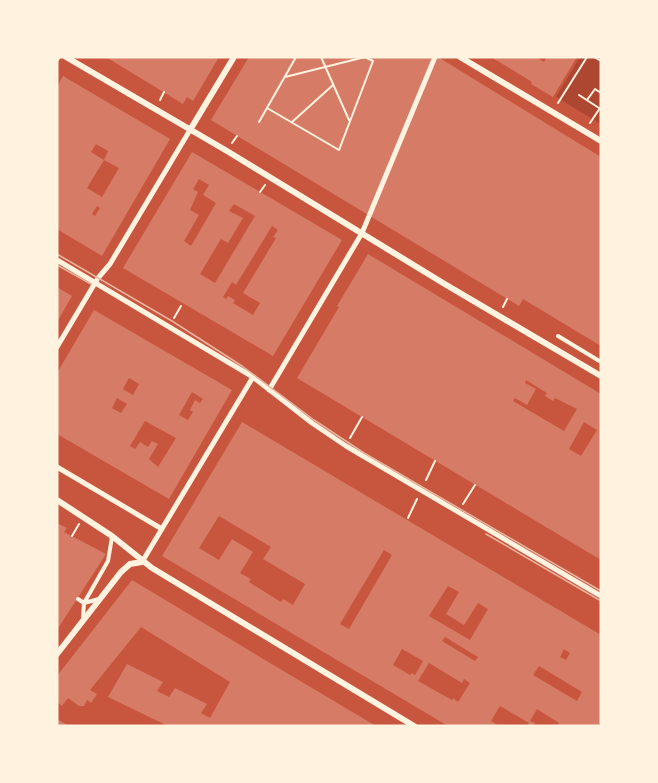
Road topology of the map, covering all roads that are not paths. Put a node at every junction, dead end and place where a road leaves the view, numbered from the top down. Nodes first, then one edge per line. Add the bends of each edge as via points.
1 (66, 57) edge
2 (234, 57) edge
3 (435, 57) edge
4 (460, 57) edge
5 (190, 130) junction
6 (601, 141) edge
7 (362, 233) junction
8 (57, 260) edge
9 (95, 282) junction
10 (558, 336) dead end
11 (57, 347) edge
12 (601, 362) edge
13 (253, 376) junction
14 (601, 376) edge
15 (269, 390) junction
16 (57, 467) edge
17 (57, 500) edge
18 (162, 529) junction
19 (112, 536) junction
20 (142, 562) junction
21 (601, 596) edge
22 (78, 599) dead end
23 (99, 599) junction
24 (84, 603) junction
25 (83, 618) junction
26 (57, 654) edge
27 (414, 726) edge

1 - 5 street
2 - 5 street
3 - 7 street
4 - 6 street
5 - 7 street
5 - 9 street via 110,264
7 - 14 street
7 - 15 street
8 - 9 street
9 - 11 street
9 - 13 street
10 - 12 lane
13 - 15 street
13 - 18 street
15 - 21 street via 346,446
16 - 18 street
17 - 19 street
18 - 20 street
19 - 20 street
19 - 24 lane via 108,561
20 - 23 street via 130,564
20 - 27 street
22 - 24 lane
23 - 24 lane
23 - 25 street
24 - 25 lane
25 - 26 street

